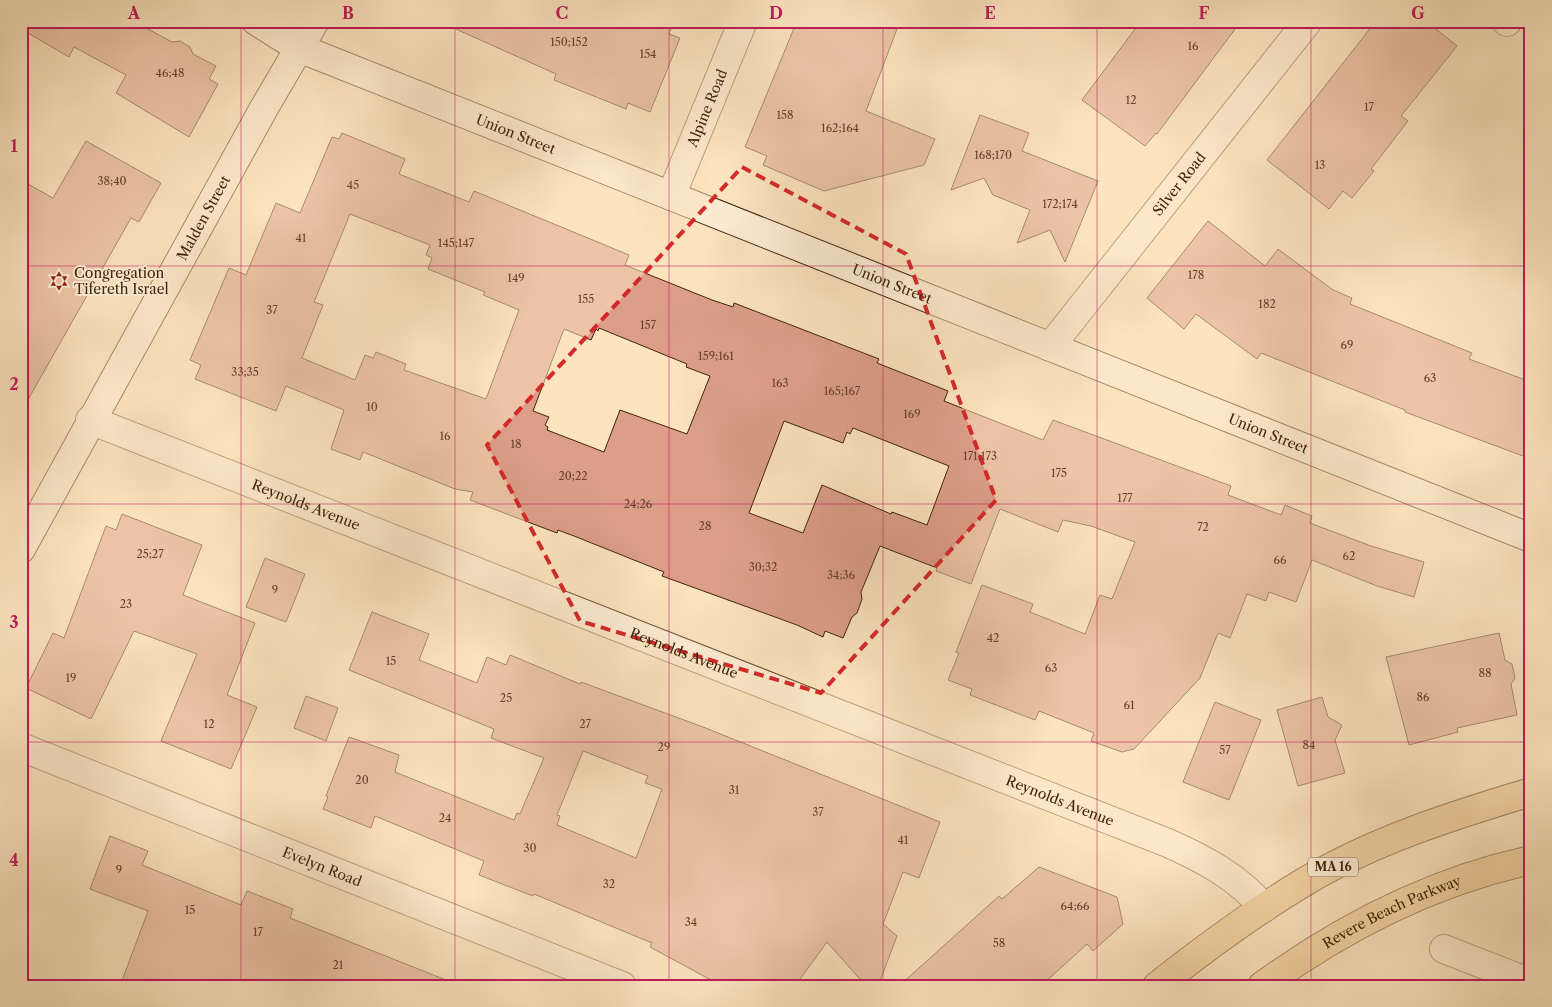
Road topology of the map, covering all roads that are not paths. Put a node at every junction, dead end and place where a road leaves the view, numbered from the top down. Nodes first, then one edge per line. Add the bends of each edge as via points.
1 (256, 21) edge
2 (315, 21) edge
3 (744, 21) edge
4 (1308, 21) edge
5 (299, 48) junction
6 (671, 196) junction
7 (1050, 347) junction
8 (90, 420) junction
9 (1531, 538) edge
10 (21, 549) edge
11 (21, 747) edge
12 (1531, 792) edge
13 (1531, 860) edge
14 (1264, 908) junction
15 (1444, 948) dead end
16 (1531, 983) edge
17 (622, 986) edge
18 (1157, 986) edge
19 (1262, 986) edge

1 - 5 street, Union Street
2 - 5 street, Malden Street
3 - 6 street, Alpine Road
4 - 7 street, Silver Road
5 - 6 street, Union Street
5 - 8 street, Malden Street
6 - 7 street, Union Street
7 - 9 street, Union Street
8 - 10 street, Malden Street
8 - 14 street, Reynolds Avenue via 1168,843 1221,870 1250,891
11 - 17 street, Evelyn Road
12 - 14 highway, MA 16 via 1402,835 1337,864
13 - 19 highway, Revere Beach Parkway via 1460,881 1395,907 1336,938
14 - 18 highway, MA 16
15 - 16 street

